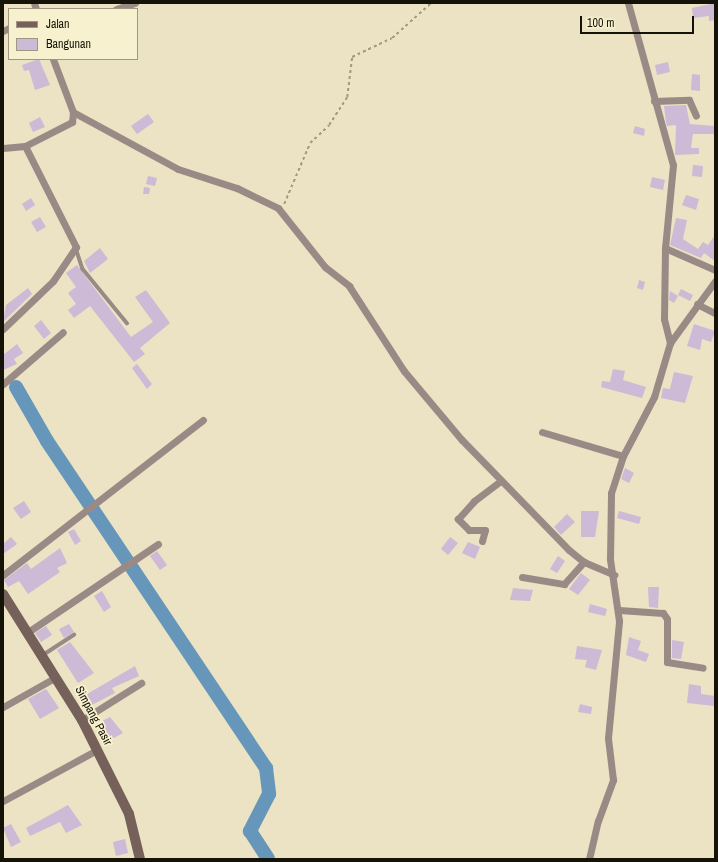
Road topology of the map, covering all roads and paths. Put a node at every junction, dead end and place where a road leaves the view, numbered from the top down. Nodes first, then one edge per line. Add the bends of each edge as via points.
1 (135, 3) edge
2 (431, 3) edge
3 (628, 3) edge
4 (119, 8) edge
5 (53, 60) edge
6 (654, 101) junction
7 (72, 112) junction
8 (696, 116) dead end
9 (25, 146) junction
10 (3, 148) edge
11 (281, 211) junction
12 (76, 247) junction
13 (665, 248) junction
14 (715, 270) edge
15 (715, 281) edge
16 (698, 304) junction
17 (715, 313) edge
18 (127, 323) dead end
19 (3, 329) edge
20 (63, 332) dead end
21 (670, 343) junction
22 (3, 384) edge
23 (203, 420) dead end
24 (542, 432) dead end
25 (622, 456) junction
26 (501, 481) junction
27 (482, 541) dead end
28 (158, 544) dead end
29 (584, 562) junction
30 (3, 575) edge
31 (614, 575) junction
32 (522, 577) dead end
33 (3, 594) edge
34 (619, 610) junction
35 (28, 632) junction
36 (74, 635) dead end
37 (42, 655) junction
38 (703, 668) dead end
39 (56, 677) junction
40 (140, 683) dead end
41 (3, 707) edge
42 (82, 720) junction
43 (97, 750) junction
44 (3, 801) edge
45 (140, 859) edge
46 (589, 859) edge

1 - 4 street
2 - 11 path via 392,38 352,57 347,97 330,125 310,143
3 - 6 street
5 - 7 street
6 - 8 street via 689,100
6 - 13 street via 673,165
7 - 9 street via 69,124
7 - 11 street via 178,169 237,188
9 - 10 street
9 - 12 street
11 - 26 street via 321,263 349,286 412,381
12 - 18 lane via 83,269
12 - 19 street via 53,281
13 - 14 street
13 - 21 street via 664,319
15 - 16 street
16 - 17 street
16 - 21 street
20 - 22 street
21 - 25 street via 654,397
23 - 30 street via 88,512
24 - 25 street
25 - 31 street via 610,505 610,560
26 - 27 street via 474,501 458,519 469,530 485,530
26 - 29 street
28 - 35 street
29 - 31 street
29 - 32 street via 564,584
31 - 34 street
33 - 35 street, Simpang Pasir
34 - 38 street via 663,613 667,619 667,662
34 - 46 street via 608,738 613,780 598,821
35 - 37 street, Simpang Pasir
36 - 37 lane
37 - 39 street, Simpang Pasir
39 - 41 street
39 - 42 street, Simpang Pasir
40 - 42 street
42 - 43 street, Simpang Pasir
43 - 44 street
43 - 45 street, Simpang Pasir via 129,814

